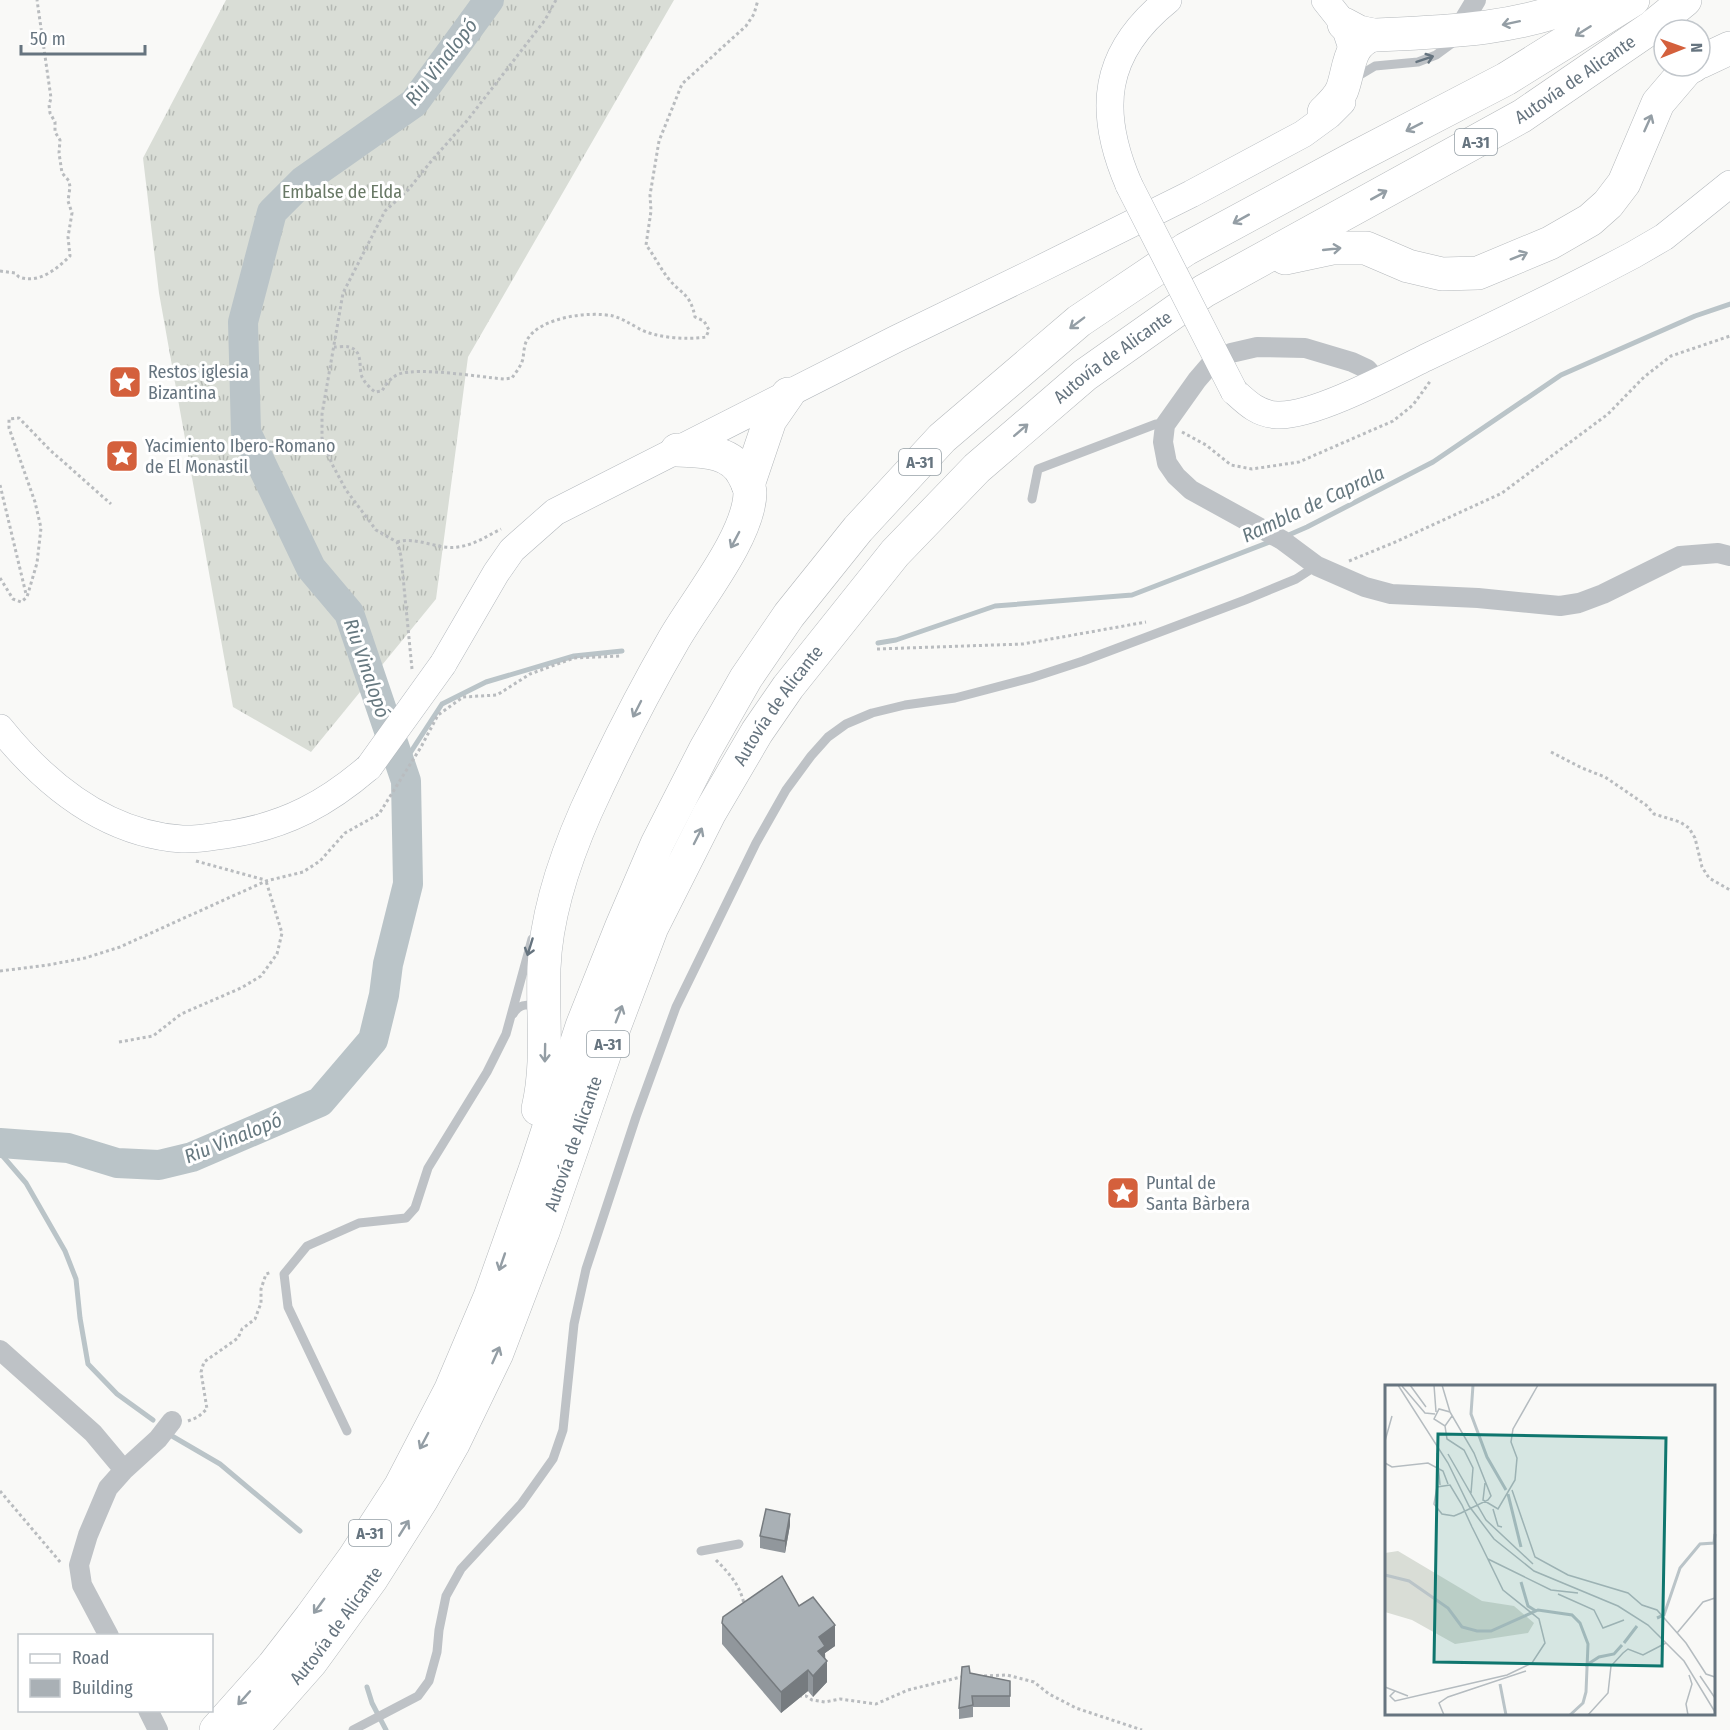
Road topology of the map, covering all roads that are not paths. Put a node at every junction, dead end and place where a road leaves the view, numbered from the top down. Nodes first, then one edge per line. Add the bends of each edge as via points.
1 (1168, 0) edge
2 (1476, 0) edge
3 (1587, 0) edge
4 (1633, 0) edge
5 (1685, 0) edge
6 (1458, 30) junction
7 (1343, 33) edge
8 (1730, 48) edge
9 (1712, 56) edge
10 (1679, 78) edge
11 (1318, 119) junction
12 (1730, 184) edge
13 (1254, 263) junction
14 (1378, 381) junction
15 (788, 394) junction
16 (1165, 425) junction
17 (677, 450) junction
18 (748, 485) junction
19 (1032, 499) dead end
20 (1730, 556) edge
21 (1322, 568) junction
22 (0, 728) edge
23 (561, 875) junction
24 (541, 912) dead end
25 (535, 931) dead end
26 (544, 1012) junction
27 (511, 1016) junction
28 (522, 1207) junction
29 (0, 1350) edge
30 (172, 1421) road end
31 (347, 1431) dead end
32 (124, 1470) junction
33 (739, 1544) dead end
34 (701, 1551) dead end
35 (108, 1634) edge
36 (149, 1712) edge
37 (158, 1730) edge
38 (216, 1730) edge
39 (251, 1730) edge
40 (352, 1730) edge

1 - 14 main road, bridge via 1138,28 1117,66 1110,104 1111,135 1129,185 1234,391 1250,406 1278,415 1318,406
2 - 6 street
3 -> 6 highway via 1511,24
4 -> 28 highway, Autovía de Alicante / A-31 via 1506,80 1186,249 1078,321 942,438 858,529 789,615 746,678 657,844 582,1026
13 -> 5 highway, Autovía de Alicante / A-31 via 1522,116
6 - 7 highway
7 - 11 highway via 1338,97
7 - 11 main road via 1317,13 1328,31 1335,76
8 - 9 highway
13 -> 10 highway via 1332,248 1365,248 1408,266 1442,274 1478,273 1550,243 1590,220 1608,204 1623,183 1658,102
11 - 15 main road via 1288,142 1133,224
12 - 14 main road via 1664,237 1633,255
39 -> 13 highway, Autovía de Alicante / A-31 via 311,1662 372,1578 453,1444 497,1353 652,927 709,814 788,687 895,553 977,468 1085,375 1204,291
14 - 16 street via 1367,369 1325,353 1305,348 1257,347 1231,353 1209,366
15 - 17 main road
15 - 18 highway via 770,420
16 - 19 lane via 1156,424 1038,469
16 - 21 street via 1167,463 1191,490 1282,540
17 - 18 highway via 701,450 724,456 743,473
17 - 22 main road, bridge via 555,512 512,550 443,664 369,767 321,804 287,820 181,847 160,836 129,829 74,801 43,776
18 -> 23 highway via 748,506 736,540 655,673 586,812
20 - 21 street via 1680,556 1603,594 1560,606 1391,594
21 - 40 lane via 1072,664 955,698 872,713 846,724 811,756 756,843 672,1018 586,1269 574,1324 564,1430 553,1459 521,1504 461,1569 446,1596 429,1681 418,1696
23 - 24 lane via 552,885
23 - 26 highway via 547,938
25 -> 27 lane
26 - 27 lane via 526,1004
26 -> 28 highway via 545,1068 522,1163
27 - 31 lane via 487,1072 428,1168 416,1209 406,1218 360,1223 307,1246 284,1274 288,1307
28 -> 38 highway, Autovía de Alicante / A-31 via 455,1379 400,1487 311,1617
29 - 32 street via 93,1433
30 - 32 street
32 - 35 street via 108,1488 79,1566 82,1585
33 - 34 lane
36 - 37 street

